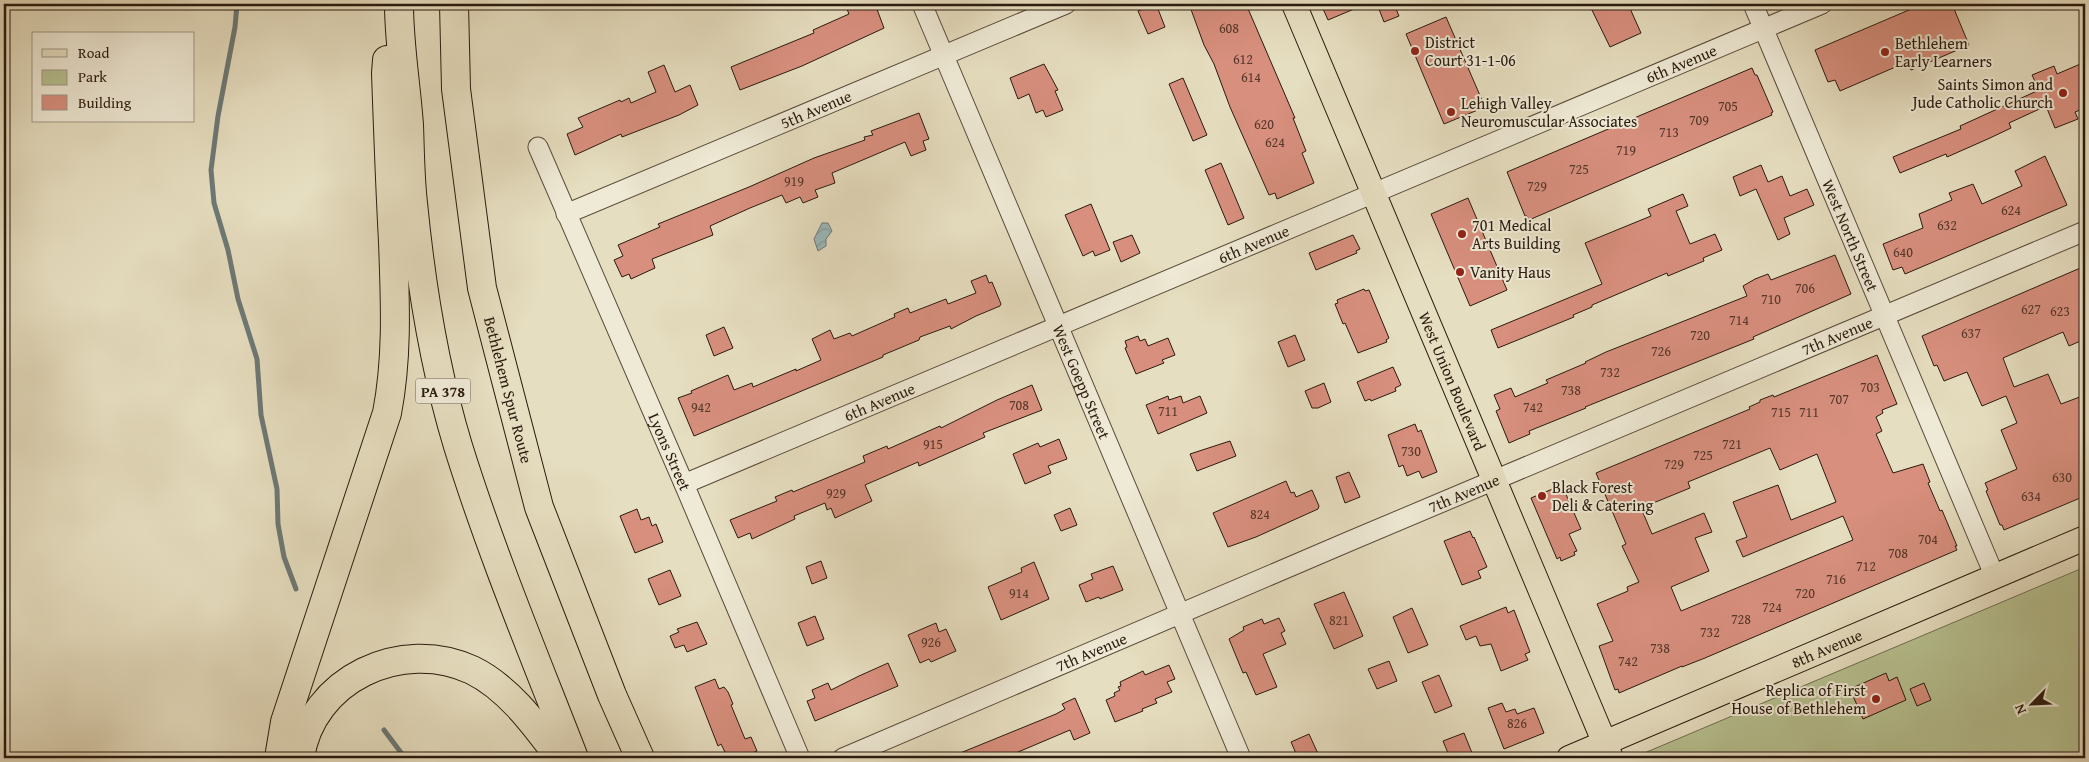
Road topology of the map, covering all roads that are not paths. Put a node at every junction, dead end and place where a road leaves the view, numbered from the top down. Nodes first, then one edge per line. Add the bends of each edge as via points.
1 (391, 4) edge
2 (399, 4) edge
3 (454, 4) edge
4 (922, 4) edge
5 (1066, 4) edge
6 (1294, 4) edge
7 (1753, 4) edge
8 (1822, 4) edge
9 (1763, 28) junction
10 (944, 56) junction
11 (538, 147) dead end
12 (1374, 193) junction
13 (566, 214) junction
14 (2085, 231) edge
15 (1885, 316) junction
16 (1059, 327) junction
17 (1495, 480) junction
18 (684, 484) junction
19 (2085, 538) edge
20 (1995, 577) junction
21 (1179, 614) junction
22 (1607, 751) edge
23 (279, 758) edge
24 (300, 758) edge
25 (560, 758) edge
26 (574, 758) edge
27 (640, 758) edge
28 (800, 758) edge
29 (843, 758) edge
30 (1241, 758) edge
31 (1569, 758) edge

1 - 23 highway via 386,74 394,288 393,380 387,413 285,722
2 - 26 highway, PA 378 via 413,202 431,332 443,388 482,518
3 - 27 highway, Bethlehem Spur Route via 456,88 482,288 539,507
4 - 10 street, West Goepp Street
5 - 10 street, 5th Avenue
6 - 12 main road, West Union Boulevard
7 - 9 street, West North Street
8 - 9 street, 6th Avenue
9 - 12 street, 6th Avenue
9 - 15 street, West North Street
10 - 13 street, 5th Avenue
10 - 16 street, West Goepp Street
11 - 13 street, Lyons Street
12 - 16 street, 6th Avenue
12 - 17 main road, West Union Boulevard
13 - 18 street, Lyons Street
14 - 15 street, 7th Avenue
15 - 17 street, 7th Avenue
15 - 20 street, West North Street
16 - 18 street, 6th Avenue
16 - 21 street, West Goepp Street
17 - 21 street, 7th Avenue
17 - 22 main road, West Union Boulevard
18 - 28 street, Lyons Street
19 - 20 main road, 8th Avenue
20 - 22 main road, 8th Avenue
21 - 29 street, 7th Avenue
21 - 30 street, West Goepp Street
22 - 31 main road, 8th Avenue
24 - 25 highway via 314,717 332,694 355,676 383,663 412,659 443,662 472,670 499,688

